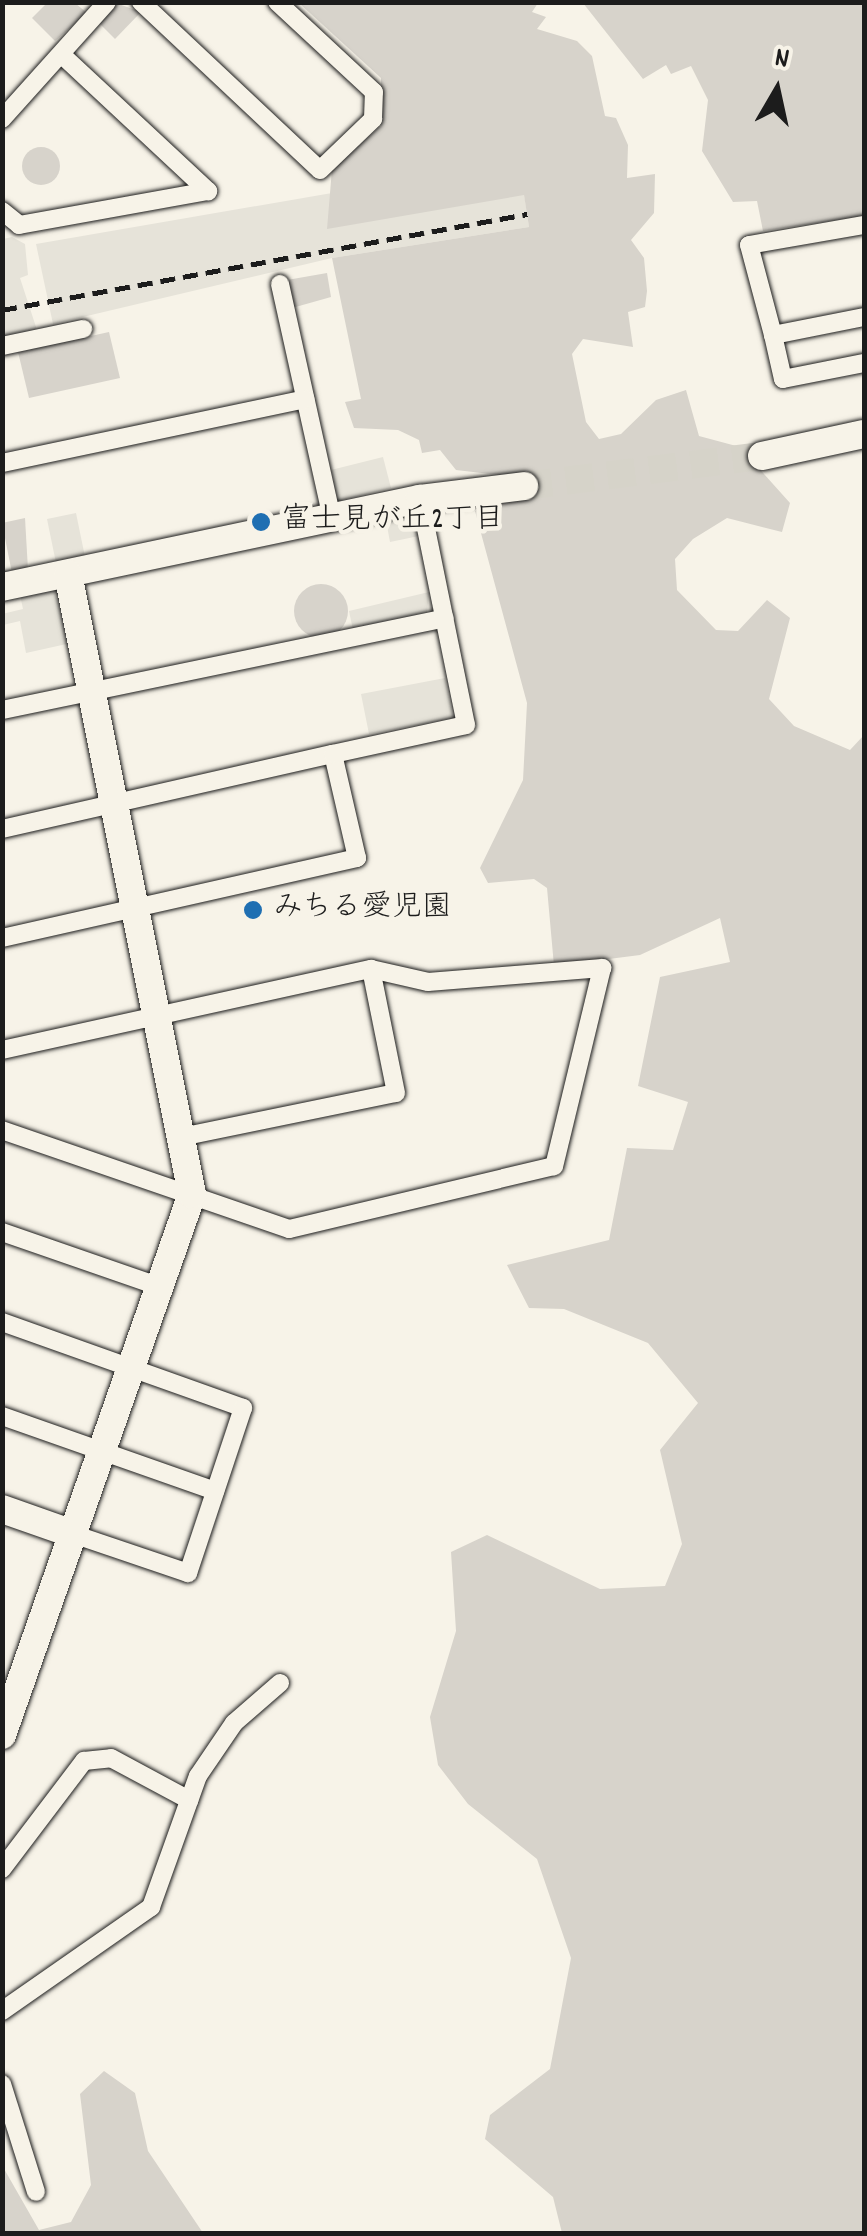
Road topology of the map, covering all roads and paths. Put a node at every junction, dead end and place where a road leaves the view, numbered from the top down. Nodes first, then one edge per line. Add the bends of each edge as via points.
1 (107, 2) edge
2 (141, 2) edge
3 (277, 2) edge
4 (62, 55) junction
5 (2, 119) edge
6 (2, 210) edge
7 (864, 225) edge
8 (280, 284) dead end
9 (864, 317) edge
10 (83, 329) dead end
11 (773, 335) junction
12 (2, 346) edge
13 (864, 363) edge
14 (305, 399) junction
15 (864, 434) edge
16 (762, 456) tunnel mouth
17 (2, 463) edge
18 (524, 486) tunnel mouth
19 (420, 499) junction
20 (332, 518) junction
21 (68, 574) junction
22 (2, 587) edge
23 (445, 618) junction
24 (92, 690) junction
25 (2, 710) edge
26 (333, 754) junction
27 (116, 804) junction
28 (2, 829) edge
29 (139, 908) junction
30 (2, 938) edge
31 (371, 969) junction
32 (157, 1018) junction
33 (2, 1050) edge
34 (2, 1130) edge
35 (181, 1137) junction
36 (192, 1194) junction
37 (2, 1232) edge
38 (164, 1288) junction
39 (2, 1322) edge
40 (134, 1368) junction
41 (2, 1416) edge
42 (104, 1451) junction
43 (215, 1491) junction
44 (2, 1508) edge
45 (72, 1534) junction
46 (280, 1683) dead end
47 (2, 1734) edge
48 (189, 1800) junction
49 (2, 1869) edge
50 (2, 2011) edge
51 (2, 2084) edge
52 (36, 2192) dead end

1 - 4 street
2 - 3 street via 320,170 373,119 374,92
4 - 5 street
4 - 6 street via 208,190 19,225
7 - 11 street via 749,246
8 - 14 street
9 - 11 street
10 - 12 street
11 - 13 street via 783,378
14 - 17 street
14 - 20 street
15 - 16 street
18 - 19 street
19 - 20 street
19 - 23 street
20 - 21 street
21 - 22 street
21 - 24 street
23 - 24 street
23 - 26 street via 466,725
24 - 25 street
24 - 27 street
26 - 27 street
26 - 29 street via 356,858
27 - 28 street
27 - 29 street
29 - 30 street
29 - 32 street
31 - 32 street
31 - 35 street via 396,1093
31 - 36 street via 428,982 602,968 554,1166 289,1229
32 - 33 street
32 - 35 street
34 - 36 street
35 - 36 street
36 - 38 street
37 - 38 street
38 - 40 street
39 - 40 street
40 - 42 street
40 - 43 street via 242,1408
41 - 42 street
42 - 43 street
42 - 45 street
43 - 45 street via 188,1574
44 - 45 street
45 - 47 street
46 - 48 street via 234,1723
48 - 49 street via 110,1758 84,1762
48 - 50 street via 152,1907
51 - 52 street

